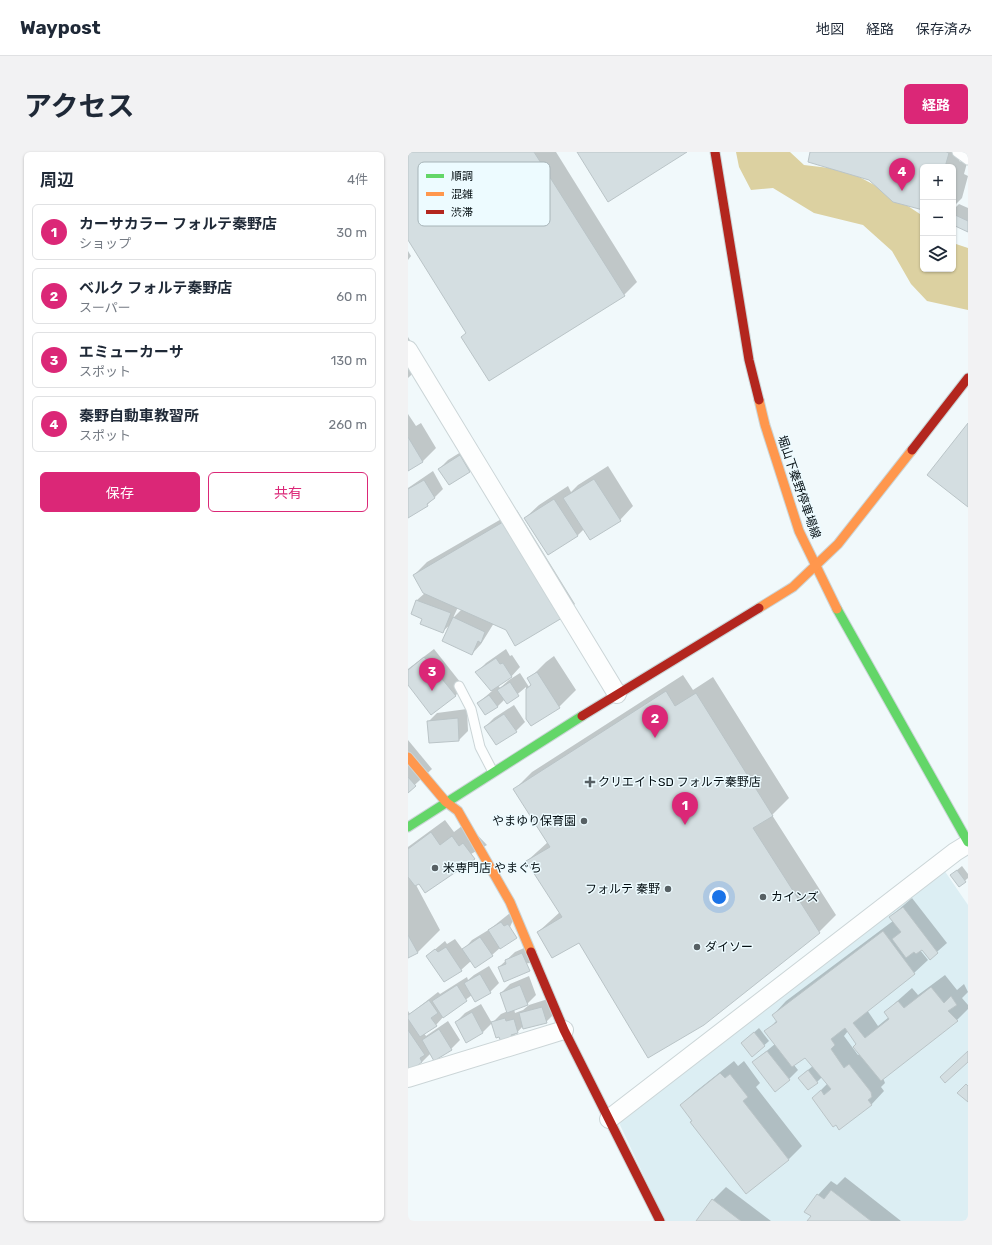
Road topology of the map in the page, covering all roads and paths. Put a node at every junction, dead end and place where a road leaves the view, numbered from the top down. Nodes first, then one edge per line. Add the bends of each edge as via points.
1 (715, 152) edge
2 (957, 152) edge
3 (968, 160) edge
4 (408, 350) edge
5 (968, 378) edge
6 (817, 566) junction
7 (459, 686) dead end
8 (617, 694) junction
9 (408, 757) edge
10 (493, 772) junction
11 (446, 802) junction
12 (408, 827) edge
13 (968, 843) edge
14 (564, 1030) junction
15 (408, 1078) edge
16 (609, 1119) junction
17 (660, 1221) edge

1 - 6 street, 堀山下秦野停車場線 via 749,360 763,418 799,531
2 - 3 lane
4 - 8 street
5 - 6 street via 838,544
6 - 8 street via 793,587
6 - 13 street, 堀山下秦野停車場線 via 829,595
7 - 10 lane via 471,709 480,747
8 - 10 street
9 - 11 street
10 - 11 street
11 - 12 street
11 - 14 street via 458,811 510,902
13 - 16 street
14 - 15 street
14 - 16 street
16 - 17 street

